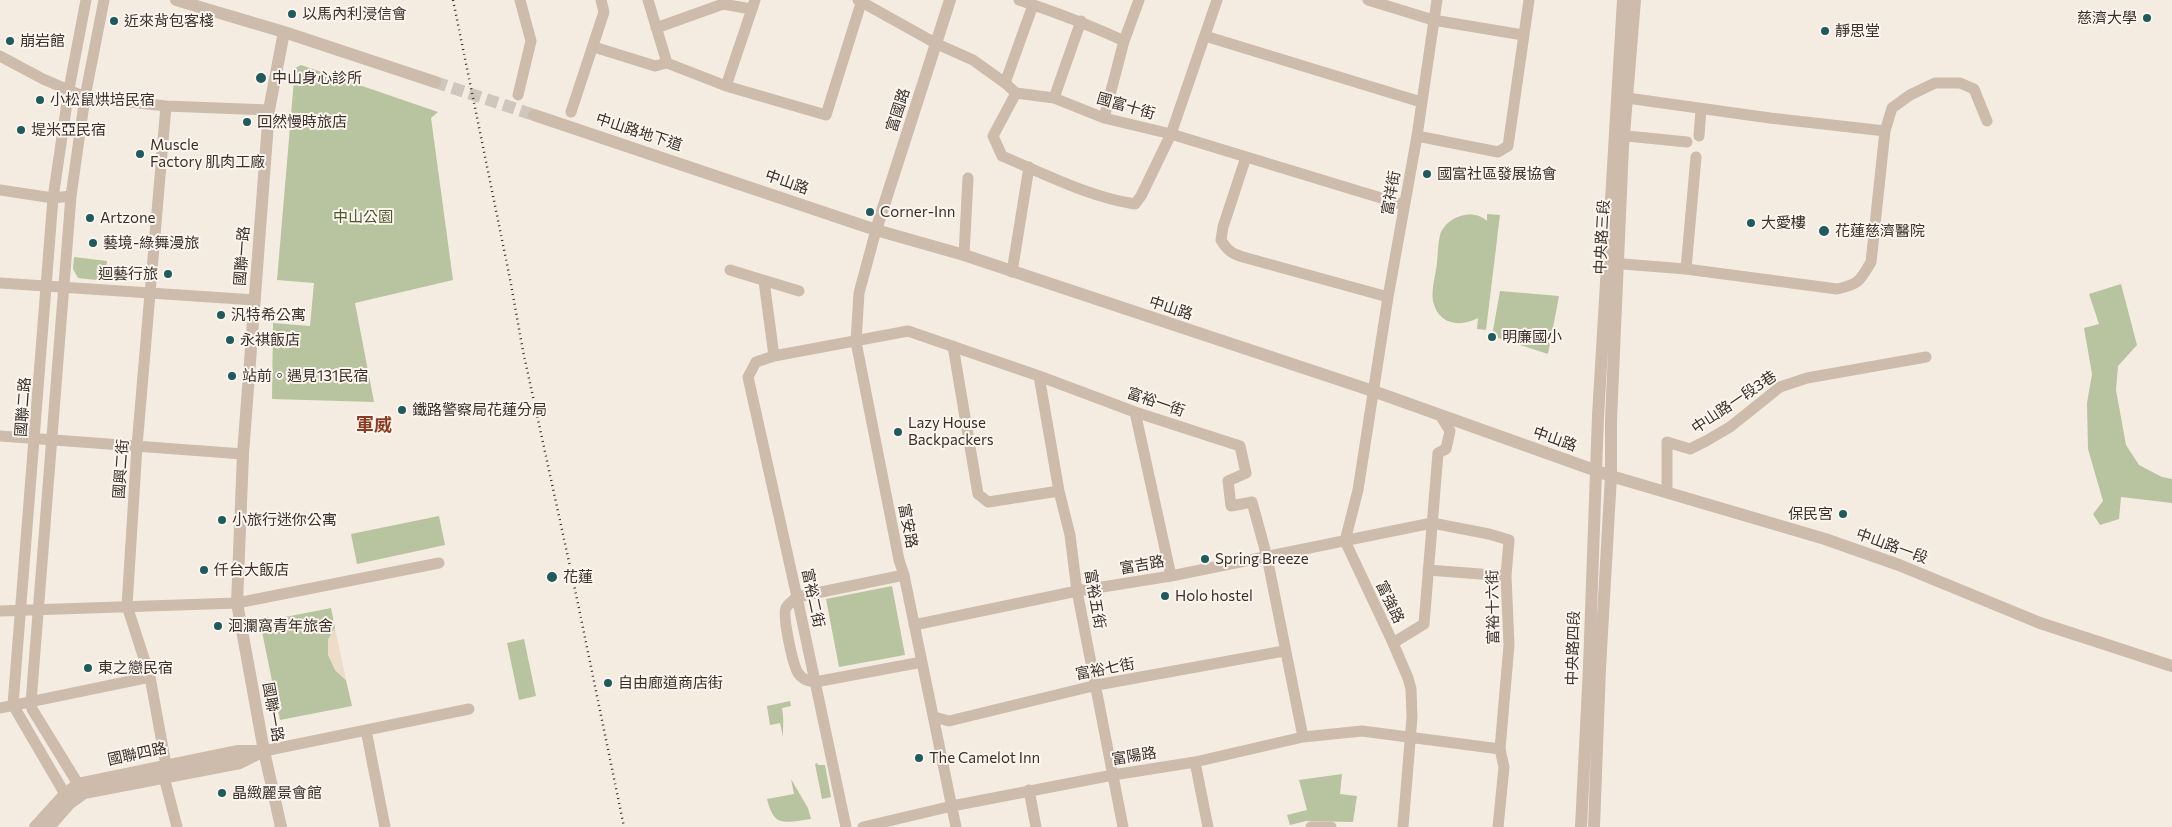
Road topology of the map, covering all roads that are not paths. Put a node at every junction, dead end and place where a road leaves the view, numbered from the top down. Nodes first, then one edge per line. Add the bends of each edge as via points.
1 (86, 0) edge
2 (104, 0) edge
3 (176, 0) edge
4 (520, 0) edge
5 (601, 0) edge
6 (648, 0) edge
7 (950, 0) edge
8 (1019, 0) edge
9 (1139, 0) edge
10 (1217, 0) edge
11 (1368, 0) edge
12 (1437, 0) edge
13 (1529, 0) edge
14 (1623, 0) edge
15 (1636, 0) edge
16 (860, 1) edge
17 (753, 5) edge
18 (1041, 5) edge
19 (1433, 20) junction
20 (1081, 21) junction
21 (656, 28) junction
22 (284, 32) junction
23 (1523, 35) junction
24 (1205, 36) junction
25 (1124, 41) junction
26 (937, 44) junction
27 (594, 47) junction
28 (0, 56) edge
29 (667, 63) junction
30 (435, 82) tunnel mouth
31 (1005, 82) junction
32 (726, 86) junction
33 (69, 88) junction
34 (1016, 93) junction
35 (518, 95) dead end
36 (85, 97) junction
37 (1054, 98) junction
38 (1627, 98) junction
39 (1421, 102) junction
40 (166, 106) junction
41 (1701, 109) junction
42 (269, 110) junction
43 (571, 112) dead end
44 (534, 114) tunnel mouth
45 (1104, 118) junction
46 (1987, 121) dead end
47 (1885, 131) junction
48 (1171, 134) junction
49 (1619, 135) junction
50 (1417, 136) junction
51 (1699, 136) dead end
52 (1687, 142) dead end
53 (1696, 157) dead end
54 (1246, 158) junction
55 (1029, 167) junction
56 (968, 178) dead end
57 (734, 181) joint
58 (0, 190) edge
59 (71, 196) junction
60 (53, 198) junction
61 (1404, 206) junction
62 (876, 230) junction
63 (964, 255) junction
64 (1612, 263) junction
65 (1686, 269) junction
66 (730, 270) dead end
67 (1012, 272) junction
68 (764, 281) junction
69 (0, 283) edge
70 (46, 286) junction
71 (64, 287) junction
72 (798, 292) dead end
73 (149, 293) junction
74 (1388, 297) junction
75 (255, 300) junction
76 (856, 342) junction
77 (953, 346) junction
78 (774, 356) junction
79 (1926, 357) dead end
80 (748, 376) joint
81 (1039, 376) junction
82 (1373, 392) junction
83 (1135, 412) junction
84 (1442, 418) junction
85 (0, 436) edge
86 (36, 438) junction
87 (53, 440) junction
88 (137, 446) junction
89 (243, 454) junction
90 (1597, 470) junction
91 (1611, 476) junction
92 (1058, 490) junction
93 (1667, 492) junction
94 (1432, 523) junction
95 (1345, 541) junction
96 (1267, 557) junction
97 (440, 563) dead end
98 (1428, 570) junction
99 (904, 575) junction
100 (1171, 576) junction
101 (1506, 576) junction
102 (1077, 592) junction
103 (798, 597) junction
104 (237, 603) junction
105 (127, 606) junction
106 (37, 609) junction
107 (0, 611) edge
108 (21, 611) junction
109 (914, 625) junction
110 (1393, 643) junction
111 (1284, 651) junction
112 (922, 662) junction
113 (2172, 666) edge
114 (150, 677) junction
115 (815, 682) junction
116 (1097, 686) junction
117 (31, 702) junction
118 (14, 705) junction
119 (0, 708) edge
120 (469, 709) dead end
121 (934, 717) junction
122 (366, 730) junction
123 (1410, 736) junction
124 (1303, 737) junction
125 (1500, 750) junction
126 (264, 751) junction
127 (1195, 762) junction
128 (165, 771) junction
129 (1113, 774) junction
130 (81, 789) junction
131 (1029, 790) junction
132 (68, 799) junction
133 (952, 806) junction
134 (35, 827) edge
135 (49, 827) edge
136 (177, 827) edge
137 (281, 827) edge
138 (385, 827) edge
139 (846, 827) edge
140 (863, 827) edge
141 (956, 827) edge
142 (1036, 827) edge
143 (1122, 827) edge
144 (1208, 827) edge
145 (1312, 827) edge
146 (1331, 827) edge
147 (1403, 827) edge
148 (1498, 827) edge
149 (1581, 827) edge
150 (1594, 827) edge

1 - 33 street, 國聯二路
2 - 36 street
3 - 22 street
4 - 35 street via 531,41
5 - 27 street via 604,12
6 - 21 street
7 - 26 street, 富國路
8 - 18 street
9 - 25 street
10 - 24 street
11 - 19 street
12 - 19 street, 富祥街
13 - 23 street
14 - 49 street, 中央路三段
15 - 38 street, 中央路三段
16 - 26 street
16 - 32 street via 826,115
17 - 21 street via 723,4
17 - 32 street
18 - 20 street
18 - 31 street
19 - 23 street
19 - 39 street, 富祥街
20 - 25 street
20 - 37 street
21 - 29 street
22 - 30 street
22 - 42 street, 國聯一路
23 - 50 street via 1508,146 1504,150 1498,152
24 - 39 street
24 - 48 street
25 - 45 street
26 - 31 street via 972,60
26 - 62 street, 富國路
27 - 29 street via 654,66
27 - 43 street
28 - 33 street via 43,79
29 - 32 street
31 - 34 street
33 - 36 street
33 - 60 street, 國聯二路
34 - 37 street, 國富十街
34 - 55 street via 993,136 1002,156
36 - 40 street
36 - 59 street
37 - 45 street, 國富十街
38 - 41 street
38 - 49 street, 中央路三段
39 - 50 street, 富祥街
40 - 42 street
40 - 73 street, 國興二街
41 - 47 street
41 - 51 street
42 - 75 street, 國聯一路
44 - 57 street, 中山路地下道
45 - 48 street, 國富十街
46 - 47 street via 1974,89 1960,83 1935,83 1892,108
47 - 65 street via 1871,262 1854,285 1837,289
48 - 54 street, 國富十街
48 - 55 street via 1135,204 1071,185
49 - 52 street
49 - 64 street, 中央路三段
50 - 61 street, 富祥街
53 - 65 street
54 - 61 street, 國富十街
54 - 74 street via 1222,227 1221,240 1232,254
55 - 67 street
56 - 63 street
57 - 62 street, 中山路
58 - 60 street
59 - 60 street
59 - 71 street
60 - 70 street, 國聯二路
61 - 74 street, 富祥街
62 - 63 street, 中山路
62 - 76 street, 富安路 via 858,300
63 - 67 street, 中山路
64 - 65 street
64 - 90 street, 中央路三段
64 - 91 street, 中央路三段
66 - 68 street
67 - 82 street, 中山路
68 - 72 street
68 - 78 street
69 - 70 street
70 - 71 street
70 - 86 street, 國聯二路
71 - 73 street
71 - 87 street
73 - 75 street
73 - 88 street, 國興二街
74 - 82 street, 富祥街
75 - 89 street, 國聯一路
76 - 77 street, 富裕一街 via 908,331
76 - 78 street, 富裕一街
76 - 99 street, 富安路
77 - 81 street, 富裕一街
77 - 92 street via 978,494 988,502
78 - 80 street, 富裕一街 via 756,362
79 - 93 street, 中山路一段3巷 via 1807,378 1780,386 1730,427 1706,442 1690,449 1667,442
80 - 103 street, 富裕二街
81 - 83 street, 富裕一街
81 - 92 street, 富裕五街
82 - 84 street, 中山路
82 - 95 street via 1358,490
83 - 96 street, 富裕一街 via 1240,446 1246,473 1228,481 1231,506 1252,502
83 - 100 street
84 - 90 street, 中山路
84 - 94 street via 1450,431 1446,449 1438,453
85 - 86 street
86 - 87 street
86 - 108 street, 國聯二路
87 - 88 street
87 - 106 street
88 - 89 street
88 - 105 street, 國興二街
89 - 104 street, 國聯一路
90 - 91 street, 中山路一段
90 - 149 street, 中央路四段
91 - 93 street, 中山路一段
91 - 150 street, 中央路四段
92 - 102 street, 富裕五街 via 1070,535
93 - 113 street, 中山路一段 via 1825,539 1899,565 2040,623
94 - 95 street, 富裕十六街
94 - 98 street
94 - 101 street, 富裕十六街 via 1508,540
95 - 96 street, 富吉路
95 - 110 street, 富強路
96 - 100 street, 富吉路
96 - 111 street, 富裕一街
97 - 104 street
98 - 101 street
98 - 110 street via 1424,624
99 - 103 street
99 - 109 street, 富安路
100 - 102 street, 富吉路
101 - 125 street, 富裕十六街 via 1509,645
102 - 109 street, 富吉路
102 - 116 street, 富裕五街
103 - 115 street, 富裕二街
103 - 115 street via 786,607 784,615 797,672 804,680
104 - 105 street
104 - 126 street, 國聯一路
105 - 106 street
105 - 114 street, 國興二街
106 - 108 street
106 - 117 street
107 - 108 street
108 - 118 street, 國聯二路
109 - 112 street, 富安路
110 - 123 street, 富強路 via 1411,689
111 - 116 street, 富裕七街
111 - 124 street, 富裕一街
112 - 115 street
112 - 121 street, 富安路
114 - 117 street
114 - 128 street, 國興二街
115 - 139 street, 富裕二街
116 - 121 street, 富裕七街 via 948,721
116 - 129 street, 富裕五街
117 - 118 street
117 - 130 street via 32,709
118 - 119 street
118 - 132 street
120 - 122 street, 國聯四路
121 - 133 street, 富安路
122 - 126 street, 國聯四路
122 - 138 street
123 - 124 street, 富陽路 via 1362,731
123 - 125 street
123 - 147 street, 富強路
124 - 127 street, 富陽路
125 - 148 street, 富裕十六街 via 1504,767
126 - 128 street, 國聯四路 via 240,763
126 - 137 street, 國聯一路
127 - 129 street, 富陽路
127 - 144 street
128 - 130 street, 國聯四路
128 - 136 street, 國興二街
129 - 131 street, 富陽路
129 - 143 street, 富裕五街
130 - 132 street, 國聯四路
131 - 133 street, 富陽路
131 - 142 street
132 - 134 street, 國聯四路
132 - 135 street, 國聯四路
133 - 140 street, 富陽路
133 - 141 street, 富安路
145 - 146 street

